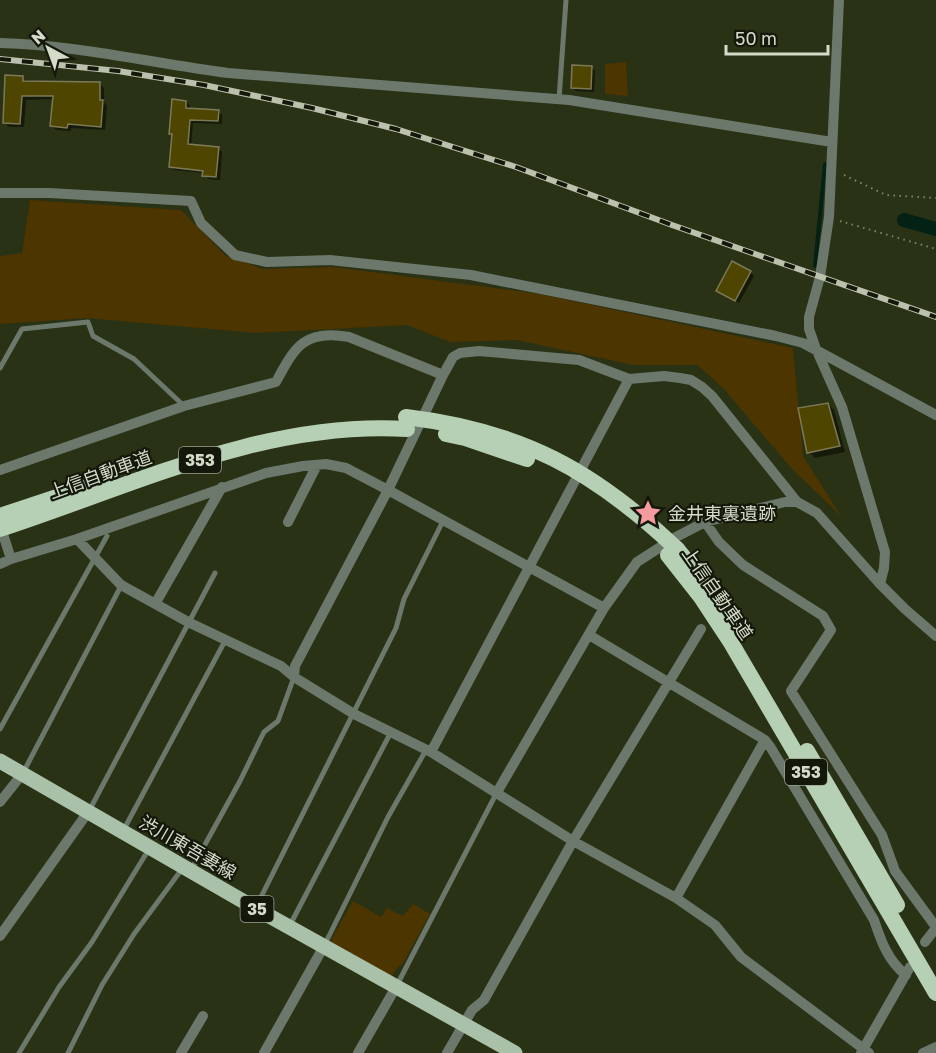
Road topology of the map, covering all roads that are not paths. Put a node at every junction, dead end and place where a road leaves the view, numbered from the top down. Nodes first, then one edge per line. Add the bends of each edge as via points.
1 (566, 0) edge
2 (839, 0) edge
3 (0, 43) edge
4 (559, 99) junction
5 (832, 142) junction
6 (0, 193) edge
7 (816, 349) junction
8 (0, 368) edge
9 (443, 375) junction
10 (629, 379) junction
11 (184, 406) junction
12 (936, 415) edge
13 (407, 423) junction
14 (317, 465) junction
15 (0, 470) edge
16 (222, 487) junction
17 (388, 490) junction
18 (797, 502) junction
19 (0, 516) edge
20 (443, 521) junction
21 (288, 522) dead end
22 (705, 522) junction
23 (2, 532) edge
24 (107, 536) dead end
25 (77, 539) junction
26 (673, 552) junction
27 (12, 559) junction
28 (94, 559) junction
29 (0, 564) edge
30 (528, 566) junction
31 (215, 573) dead end
32 (880, 584) junction
33 (121, 585) junction
34 (155, 604) junction
35 (604, 608) junction
36 (190, 623) junction
37 (701, 629) dead end
38 (589, 635) junction
39 (936, 636) edge
40 (225, 639) junction
41 (294, 677) junction
42 (669, 684) junction
43 (354, 714) junction
44 (0, 729) edge
45 (391, 732) junction
46 (765, 741) junction
47 (429, 751) junction
48 (0, 761) edge
49 (23, 773) junction
50 (496, 794) junction
51 (0, 802) edge
52 (88, 812) junction
53 (123, 831) junction
54 (573, 841) junction
55 (150, 848) junction
56 (187, 869) junction
57 (676, 898) junction
58 (255, 908) junction
59 (289, 926) junction
60 (936, 927) edge
61 (0, 936) edge
62 (925, 942) dead end
63 (324, 946) junction
64 (936, 972) edge
65 (396, 987) junction
66 (936, 993) edge
67 (203, 1016) dead end
68 (464, 1024) junction
69 (936, 1047) edge
70 (865, 1052) edge
71 (20, 1053) edge
72 (68, 1053) edge
73 (181, 1053) edge
74 (264, 1053) edge
75 (358, 1053) edge
76 (447, 1053) edge
77 (515, 1053) edge
78 (923, 1053) edge

1 - 4 lane
2 - 5 street
3 - 4 street via 94,50 228,73
4 - 5 street
5 - 7 street via 829,217 809,317
6 - 7 street via 191,201 201,223 235,255 256,260 330,260 471,275 776,336
7 - 12 street
7 - 32 street via 842,407 885,552
8 - 11 lane via 22,328 88,322 93,336 134,359
9 - 10 street via 453,357 479,351 579,360
9 - 11 street via 349,337 321,336 297,347 276,382
9 - 17 street
10 - 18 street via 664,376 691,380 702,387
10 - 30 street
11 - 15 street
13 - 19 highway, 上信自動車道 / 353 via 342,417 289,425 201,448
13 - 23 highway, 上信自動車道 / 353 via 303,434 207,457
13 - 26 highway, 上信自動車道 / 353, bridge via 514,453 558,472
14 - 16 street via 266,473
14 - 17 street via 346,468
14 - 21 street
16 - 25 street
16 - 34 street
17 - 20 street
17 - 41 street via 295,666
18 - 22 street
18 - 32 street via 817,513
20 - 30 street
20 - 43 lane
22 - 35 street via 637,562
22 - 60 street via 743,565 823,616 831,630 791,691 882,835 895,871
23 - 27 street
24 - 28 lane
25 - 27 street
25 - 28 street
26 - 64 highway, 上信自動車道 / 353 via 712,593 735,628
26 - 66 highway, 上信自動車道 / 353 via 730,641
27 - 29 street
28 - 33 street
28 - 44 lane
30 - 35 street
30 - 47 street
31 - 36 lane
32 - 39 street
33 - 34 street
33 - 49 lane
34 - 36 street
35 - 38 street
36 - 40 street
36 - 52 lane
37 - 42 street
38 - 42 street
38 - 50 street
40 - 41 street via 281,666
40 - 53 lane
41 - 43 street
41 - 56 lane via 278,721 264,732 240,782
42 - 46 street
42 - 54 street
43 - 45 street
43 - 58 lane
45 - 47 street
45 - 59 lane
46 - 57 street
46 - 70 street via 874,920 895,966 908,971
47 - 50 street
47 - 63 lane via 388,817
48 - 49 main road, 渋川東吾妻線 / 35
49 - 51 street
49 - 52 main road, 渋川東吾妻線 / 35
50 - 54 street
50 - 65 lane
52 - 53 main road, 渋川東吾妻線 / 35
52 - 61 street
53 - 55 main road, 渋川東吾妻線 / 35
54 - 57 street
54 - 68 street via 484,1000
55 - 56 main road, 渋川東吾妻線 / 35
55 - 71 lane
56 - 58 main road, 渋川東吾妻線 / 35
56 - 72 lane via 134,934 102,985
57 - 70 street via 715,925 741,957
58 - 59 main road, 渋川東吾妻線 / 35
59 - 63 main road, 渋川東吾妻線 / 35
60 - 62 street
63 - 65 main road, 渋川東吾妻線 / 35
63 - 74 street
65 - 68 main road, 渋川東吾妻線 / 35
65 - 75 street
67 - 73 street
68 - 76 street
68 - 77 main road, 渋川東吾妻線 / 35
69 - 78 street

